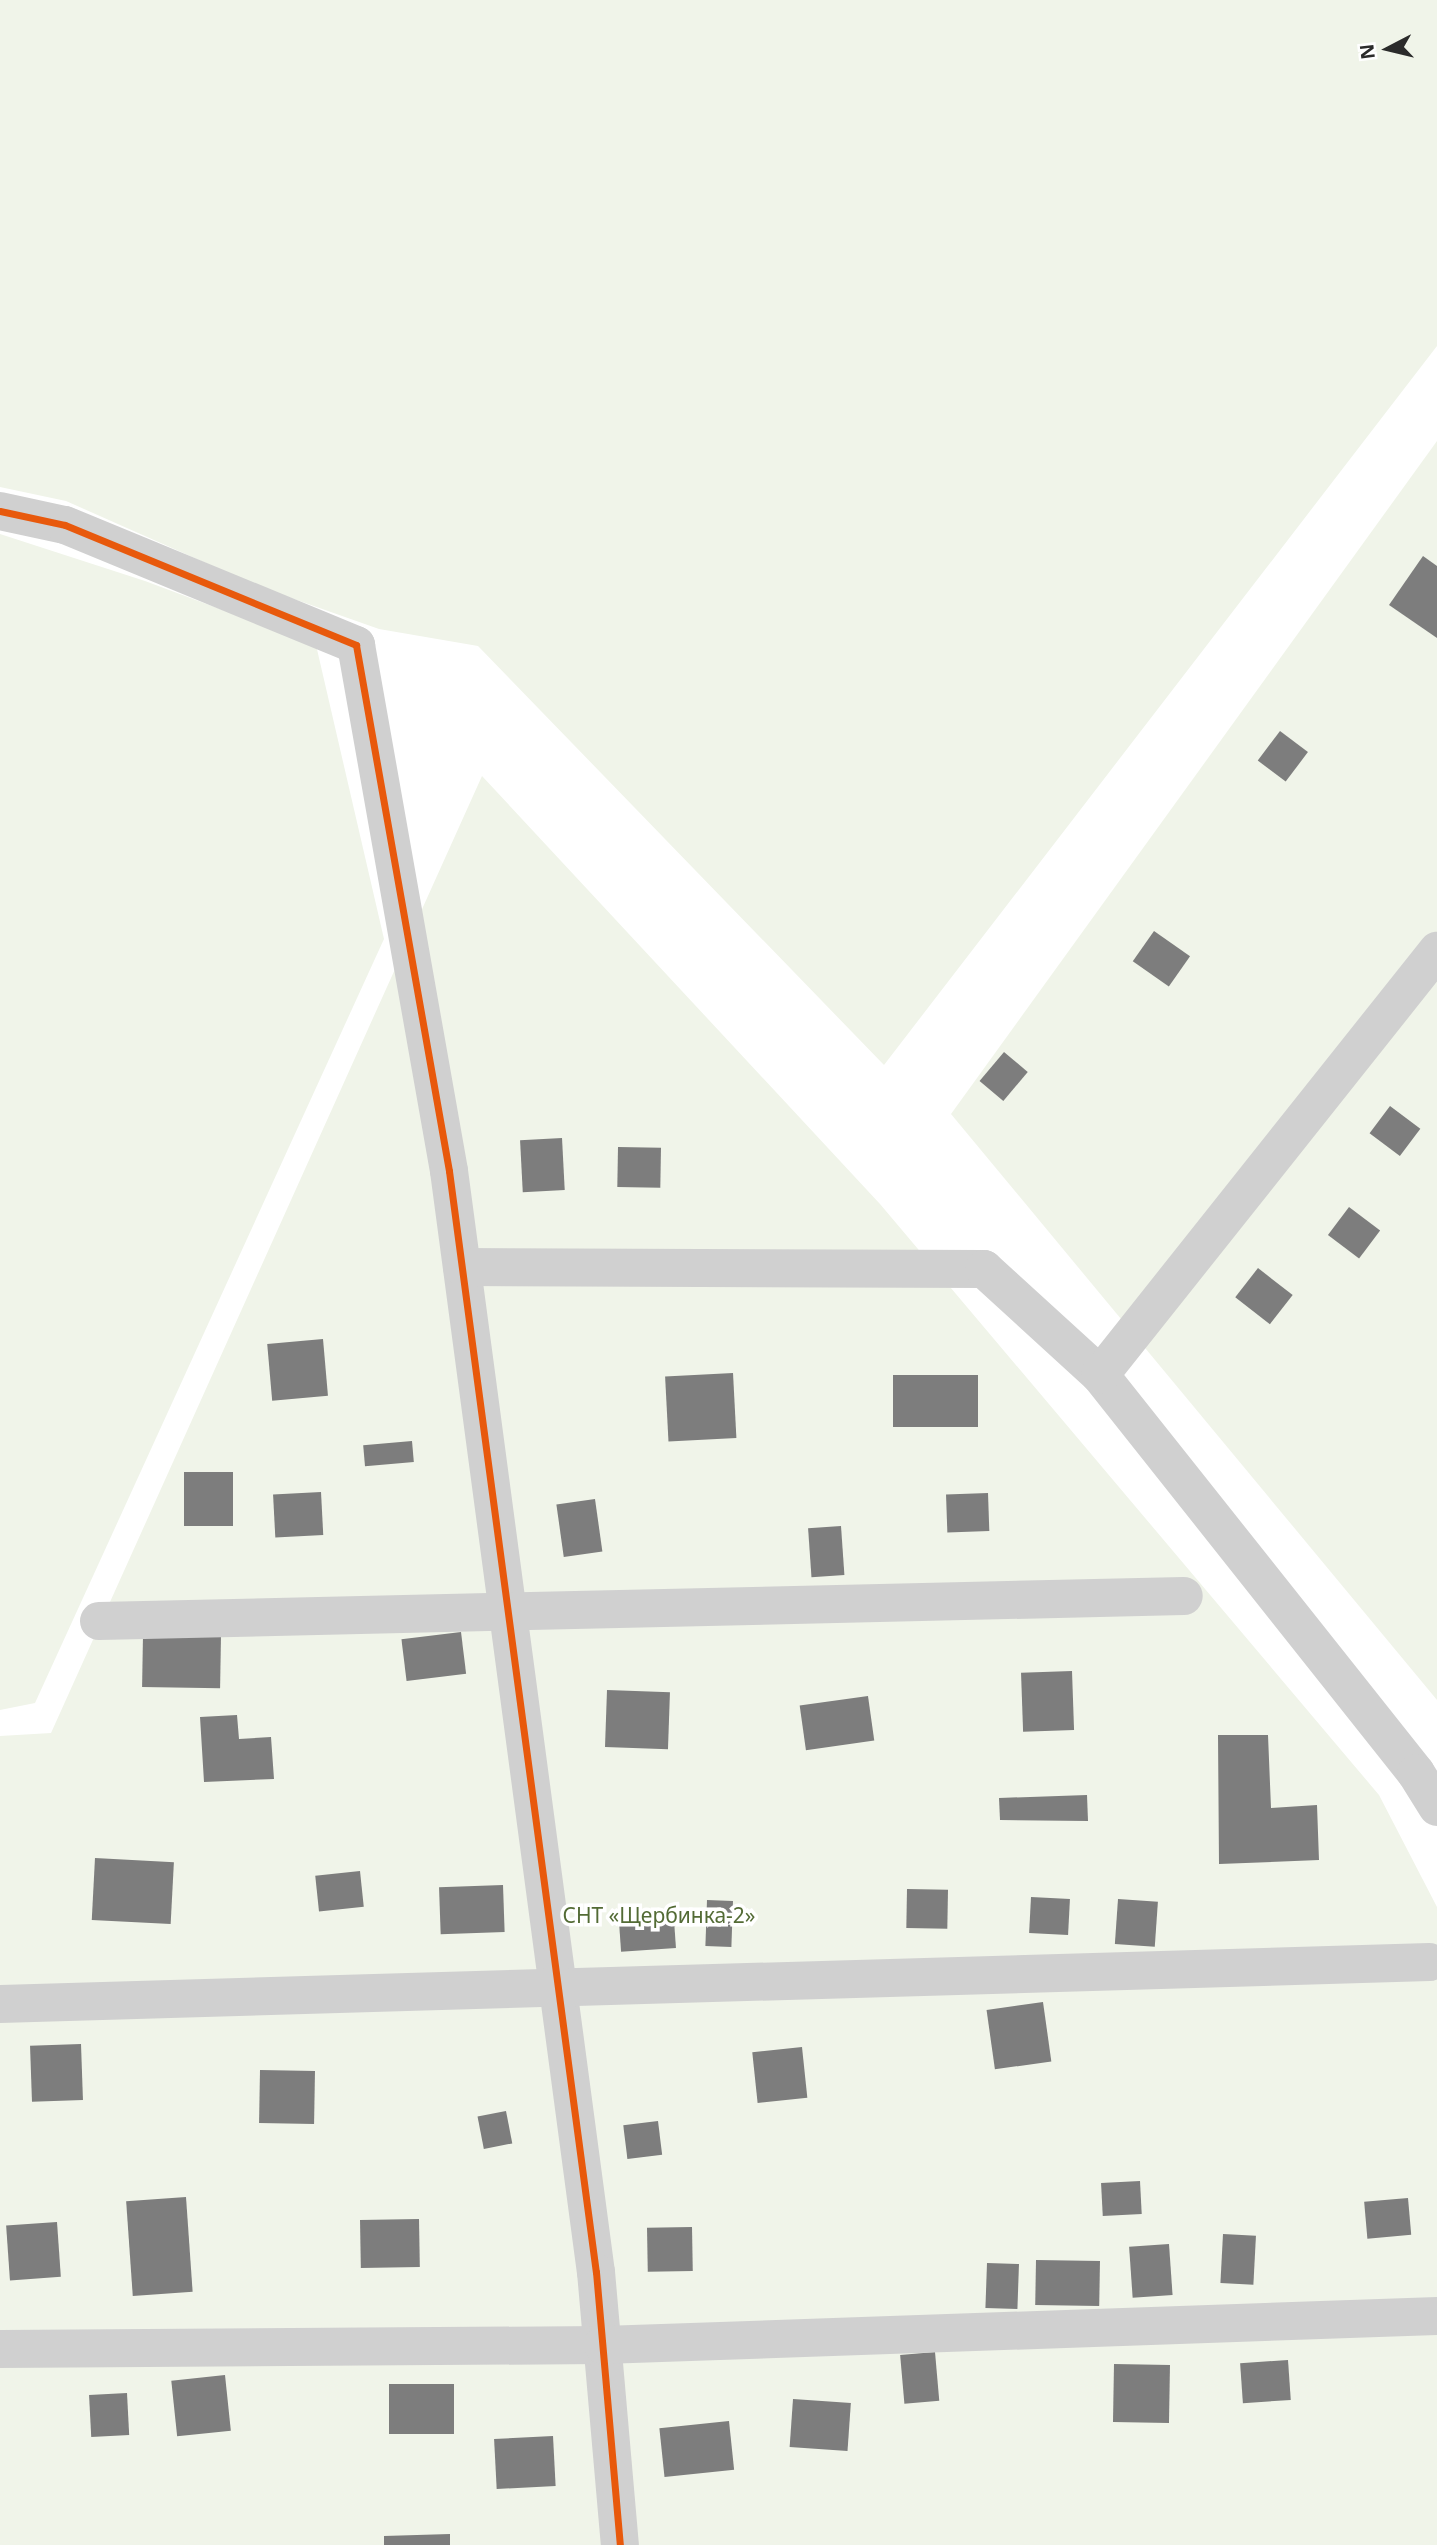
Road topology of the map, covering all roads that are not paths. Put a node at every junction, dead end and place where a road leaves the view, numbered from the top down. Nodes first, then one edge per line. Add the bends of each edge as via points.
1 (0, 510) edge
2 (1437, 951) edge
3 (462, 1267) junction
4 (1100, 1375) junction
5 (1184, 1596) dead end
6 (508, 1611) junction
7 (99, 1621) dead end
8 (1437, 1807) edge
9 (1429, 1962) dead end
10 (561, 1987) junction
11 (0, 2004) edge
12 (1437, 2316) edge
13 (603, 2345) junction
14 (0, 2349) edge
15 (620, 2545) edge

1 - 3 street via 65,526 356,645
2 - 4 street
3 - 4 street via 984,1269
3 - 6 street
4 - 8 street via 1416,1773
5 - 6 street
6 - 7 street
6 - 10 street
9 - 10 street
10 - 11 street
10 - 13 street
12 - 13 street
13 - 14 street
13 - 15 street

